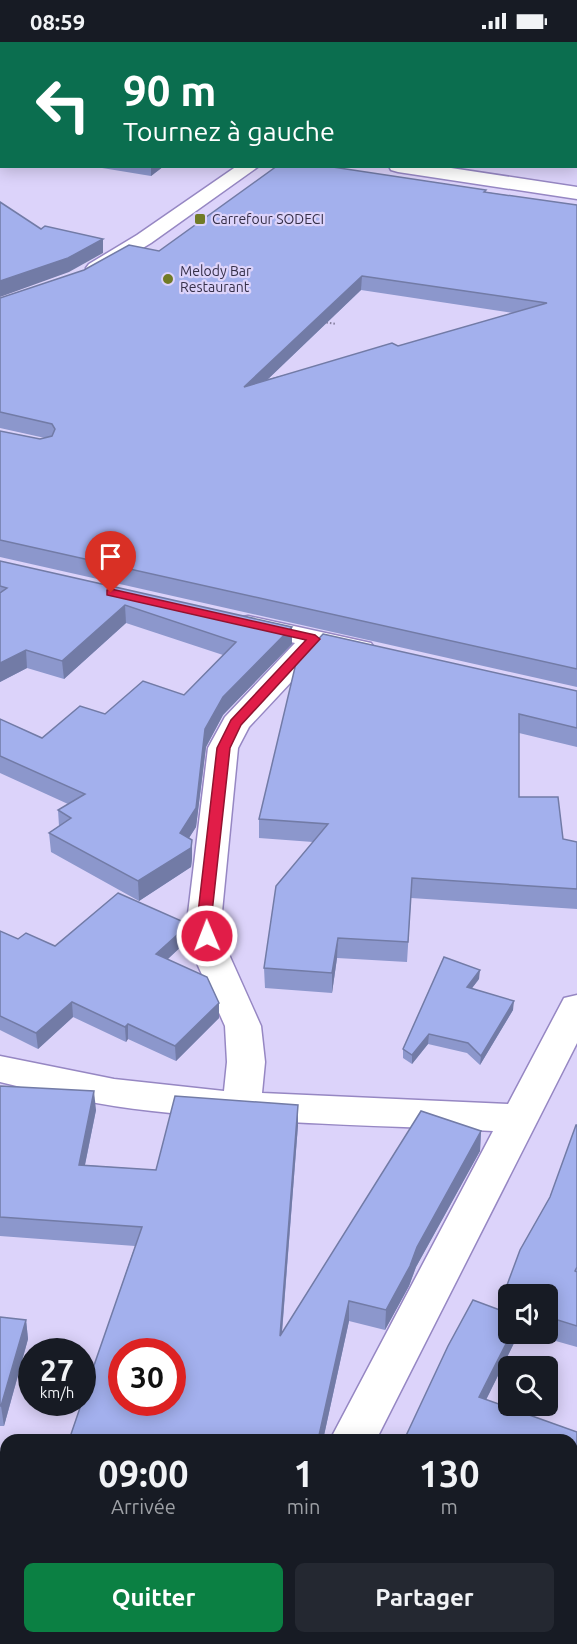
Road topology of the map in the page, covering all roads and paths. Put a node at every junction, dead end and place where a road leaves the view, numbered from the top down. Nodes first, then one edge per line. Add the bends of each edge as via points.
1 (243, 168) edge
2 (411, 168) edge
3 (501, 168) edge
4 (577, 180) edge
5 (577, 193) edge
6 (78, 278) edge
7 (314, 320) edge
8 (336, 324) edge
9 (224, 618) edge
10 (315, 639) junction
11 (383, 654) edge
12 (577, 1007) edge
13 (0, 1069) edge
14 (242, 1104) junction
15 (520, 1118) junction
16 (356, 1434) edge

1 - 6 street via 135,245
2 - 5 street
3 - 4 street
7 - 8 path
9 - 10 street
10 - 11 street
10 - 14 street via 236,723 223,748 204,922 209,950 243,1026 246,1062
12 - 15 street
13 - 14 street via 152,1098
14 - 15 street
15 - 16 street

